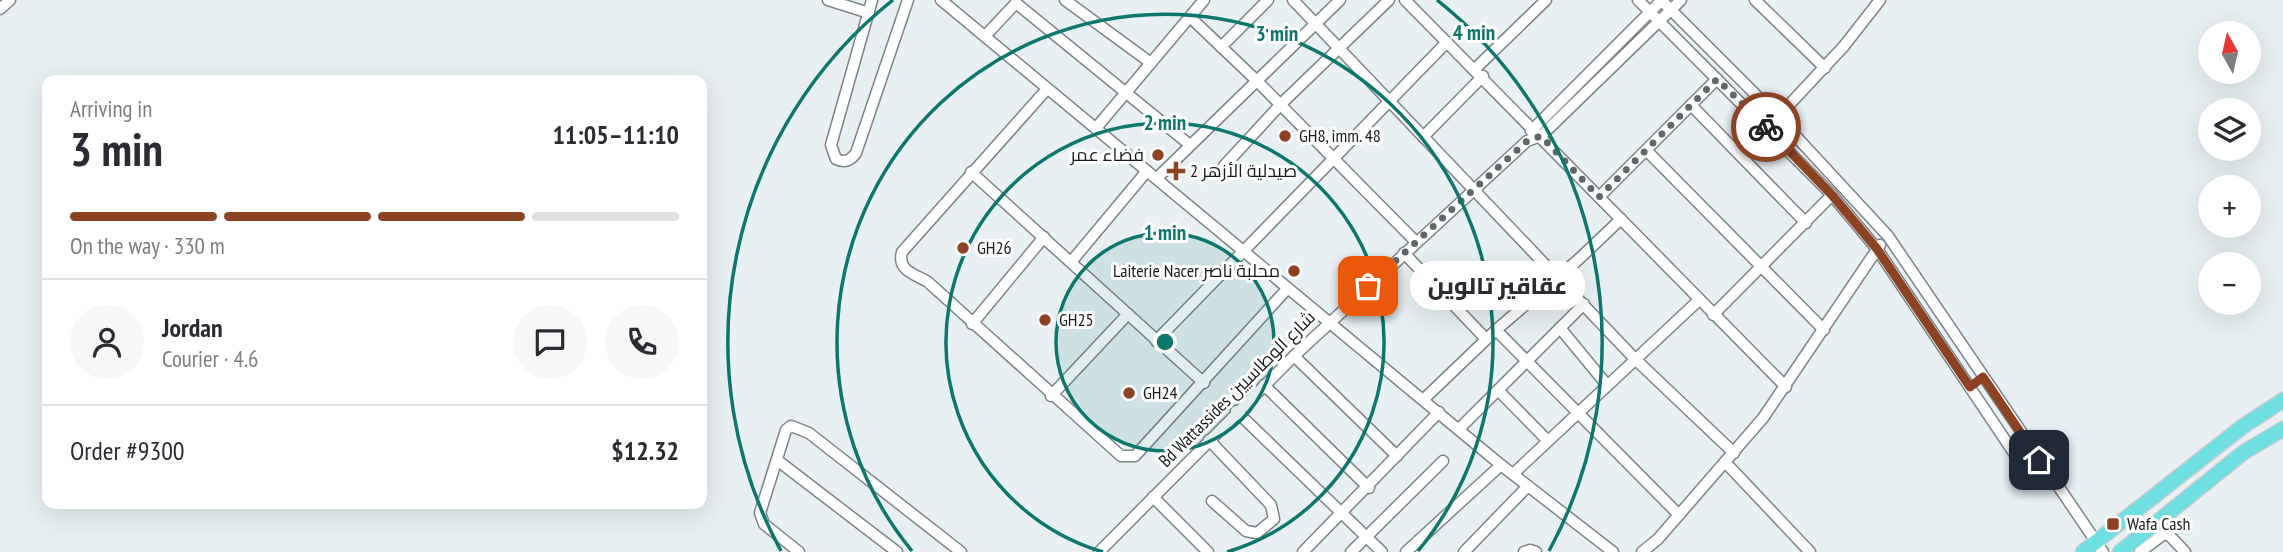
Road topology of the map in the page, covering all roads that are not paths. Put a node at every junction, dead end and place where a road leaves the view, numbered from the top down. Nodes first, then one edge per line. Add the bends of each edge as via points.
1 (10, 0) edge
2 (828, 0) edge
3 (872, 0) edge
4 (908, 0) edge
5 (941, 0) edge
6 (1065, 0) edge
7 (1204, 0) edge
8 (1268, 0) edge
9 (1293, 0) edge
10 (1340, 0) edge
11 (1389, 0) edge
12 (1405, 0) edge
13 (1546, 0) edge
14 (1638, 0) edge
15 (1662, 0) edge
16 (1681, 0) edge
17 (1755, 0) edge
18 (1880, 0) edge
19 (1017, 2) edge
20 (0, 9) edge
21 (1671, 10) junction
22 (869, 13) junction
23 (1650, 14) junction
24 (1191, 19) junction
25 (1659, 23) junction
26 (1315, 24) junction
27 (986, 35) junction
28 (1447, 42) junction
29 (1221, 47) junction
30 (1339, 49) junction
31 (1151, 63) junction
32 (1825, 68) junction
33 (1479, 73) junction
34 (1717, 79) junction
35 (1257, 81) junction
36 (1047, 89) junction
37 (1128, 91) junction
38 (1389, 102) junction
39 (1281, 104) junction
40 (1691, 105) junction
41 (1778, 117) junction
42 (1096, 128) junction
43 (1767, 128) junction
44 (1537, 132) junction
45 (1423, 137) junction
46 (1190, 145) junction
47 (1647, 150) junction
48 (1334, 158) junction
49 (1224, 166) dead end
50 (971, 172) junction
51 (1152, 175) junction
52 (1474, 190) junction
53 (1832, 195) junction
54 (1599, 197) junction
55 (1621, 219) junction
56 (1806, 223) junction
57 (1888, 236) junction
58 (1044, 237) junction
59 (1416, 242) junction
60 (1877, 249) junction
61 (1242, 252) junction
62 (1404, 253) junction
63 (1070, 261) junction
64 (1762, 268) junction
65 (1558, 276) junction
66 (1287, 289) junction
67 (1698, 301) junction
68 (1584, 304) junction
69 (1128, 314) junction
70 (1713, 315) junction
71 (1330, 322) junction
72 (972, 324) junction
73 (1560, 328) junction
74 (1496, 330) junction
75 (1824, 330) junction
76 (1486, 339) junction
77 (1156, 341) junction
78 (1294, 356) junction
79 (1635, 359) junction
80 (1527, 361) junction
81 (1983, 377) junction
82 (1204, 383) junction
83 (1264, 385) junction
84 (1607, 385) junction
85 (1786, 387) junction
86 (1970, 387) junction
87 (1498, 390) junction
88 (1051, 396) junction
89 (1424, 399) junction
90 (2283, 400) edge
91 (1236, 411) junction
92 (1439, 412) junction
93 (1577, 412) junction
94 (1459, 429) junction
95 (2283, 429) edge
96 (1209, 440) junction
97 (1547, 440) junction
98 (1734, 453) junction
99 (1398, 456) junction
100 (777, 460) junction
101 (1443, 461) dead end
102 (1725, 462) junction
103 (1501, 465) junction
104 (2026, 471) dead end
105 (1513, 474) junction
106 (1528, 486) junction
107 (1368, 488) junction
108 (1153, 497) junction
109 (1212, 501) dead end
110 (1340, 514) junction
111 (1679, 515) junction
112 (1365, 537) junction
113 (1802, 549) edge
114 (2090, 550) edge
115 (799, 552) edge
116 (897, 552) edge
117 (961, 552) edge
118 (1099, 552) edge
119 (1208, 552) edge
120 (1303, 552) edge
121 (1351, 552) edge
122 (1382, 552) edge
123 (1406, 552) edge
124 (1464, 552) edge
125 (1524, 552) edge
126 (1536, 552) edge
127 (1613, 552) edge
128 (1642, 552) edge
129 (2120, 552) edge
130 (2140, 552) edge
131 (2185, 552) edge

1 - 20 street
2 - 22 street
3 - 22 street
4 - 22 street via 856,153 842,162 835,159 831,145
5 - 27 street
6 - 31 street
7 - 24 street
8 - 29 street
9 - 26 street
10 - 26 street
11 - 30 street
12 - 28 street
13 - 33 street
14 - 23 street
15 - 21 street
15 - 23 street, Bd Wattassides شارع الوطاسيين
16 - 21 street, Bd Wattassides شارع الوطاسيين
17 - 32 street
18 - 32 street
19 - 27 street
19 - 37 street
21 - 25 street, Bd Wattassides شارع الوطاسيين
21 - 41 street
23 - 25 street
23 - 44 street, Bd Wattassides شارع الوطاسيين
24 - 29 street
24 - 31 street
25 - 34 street
25 - 44 street, Bd Wattassides شارع الوطاسيين
26 - 30 street
26 - 35 street
27 - 36 street
28 - 33 street
28 - 38 street
29 - 35 street
30 - 38 street
30 - 39 street
31 - 37 street
32 - 41 street
33 - 44 street
33 - 45 street
34 - 40 street
34 - 43 street
35 - 39 street
35 - 46 street
36 - 42 street
36 - 50 street
37 - 42 street
37 - 46 street
38 - 45 street
38 - 48 street
39 - 48 street
39 - 49 street
40 - 47 street
40 - 56 street
41 - 43 street
41 - 57 street
42 - 51 street
43 - 53 street
44 - 52 street, Bd Wattassides شارع الوطاسيين
44 - 54 street
45 - 52 street
46 - 51 street
47 - 54 street
47 - 64 street
48 - 59 street
48 - 61 street
50 - 58 street
50 - 72 street via 900,258 903,268 928,282
51 - 61 street
51 - 63 street
52 - 59 street, Bd Wattassides شارع الوطاسيين
52 - 65 street
53 - 56 street
53 - 60 street
54 - 55 street
55 - 65 street
55 - 67 street
56 - 64 street
57 - 60 street
57 - 81 street
58 - 63 street
58 - 72 street
59 - 62 street, Bd Wattassides شارع الوطاسيين
60 - 75 street
60 - 86 street
61 - 66 street
61 - 77 street
62 - 71 street, Bd Wattassides شارع الوطاسيين
62 - 76 street
63 - 69 street
64 - 70 street
64 - 75 street
65 - 68 street
65 - 74 street
66 - 71 street
66 - 82 street
67 - 70 street
67 - 79 street
68 - 73 street
68 - 79 street
69 - 77 street
69 - 88 street
70 - 85 street
71 - 78 street, Bd Wattassides شارع الوطاسيين
71 - 89 street
72 - 88 street
73 - 80 street
73 - 84 street
74 - 76 street
74 - 80 street
75 - 85 street
76 - 89 street
77 - 82 street
78 - 83 street, Bd Wattassides شارع الوطاسيين
78 - 99 street
79 - 84 street
79 - 98 street
80 - 87 street
80 - 93 street
81 - 86 street
81 - 114 street
82 - 88 street via 1128,459
83 - 91 street, Bd Wattassides شارع الوطاسيين
83 - 107 street
84 - 93 street
85 - 98 street
86 - 104 street
87 - 94 street
87 - 97 street
89 - 92 street
90 - 114 main road via 2253,418
91 - 96 street, Bd Wattassides شارع الوطاسيين
91 - 110 street
92 - 94 street
92 - 99 street
93 - 97 street
93 - 111 street
94 - 103 street
95 - 129 main road via 2244,452
96 - 108 street, Bd Wattassides شارع الوطاسيين
96 - 109 street via 1271,505 1275,519 1257,533 1248,533
97 - 105 street
98 - 102 street
99 - 107 street
100 - 115 street via 760,517
100 - 116 street
100 - 117 street via 786,430 800,428
101 - 112 street
102 - 111 street
102 - 113 street
103 - 105 street
103 - 123 street
105 - 106 street
106 - 124 street
106 - 127 street
107 - 110 street
108 - 118 street, Bd Wattassides شارع الوطاسيين
108 - 119 street
110 - 112 street
110 - 120 street
111 - 128 street
112 - 121 street
112 - 122 street
125 - 126 street
130 - 131 street via 2164,534

